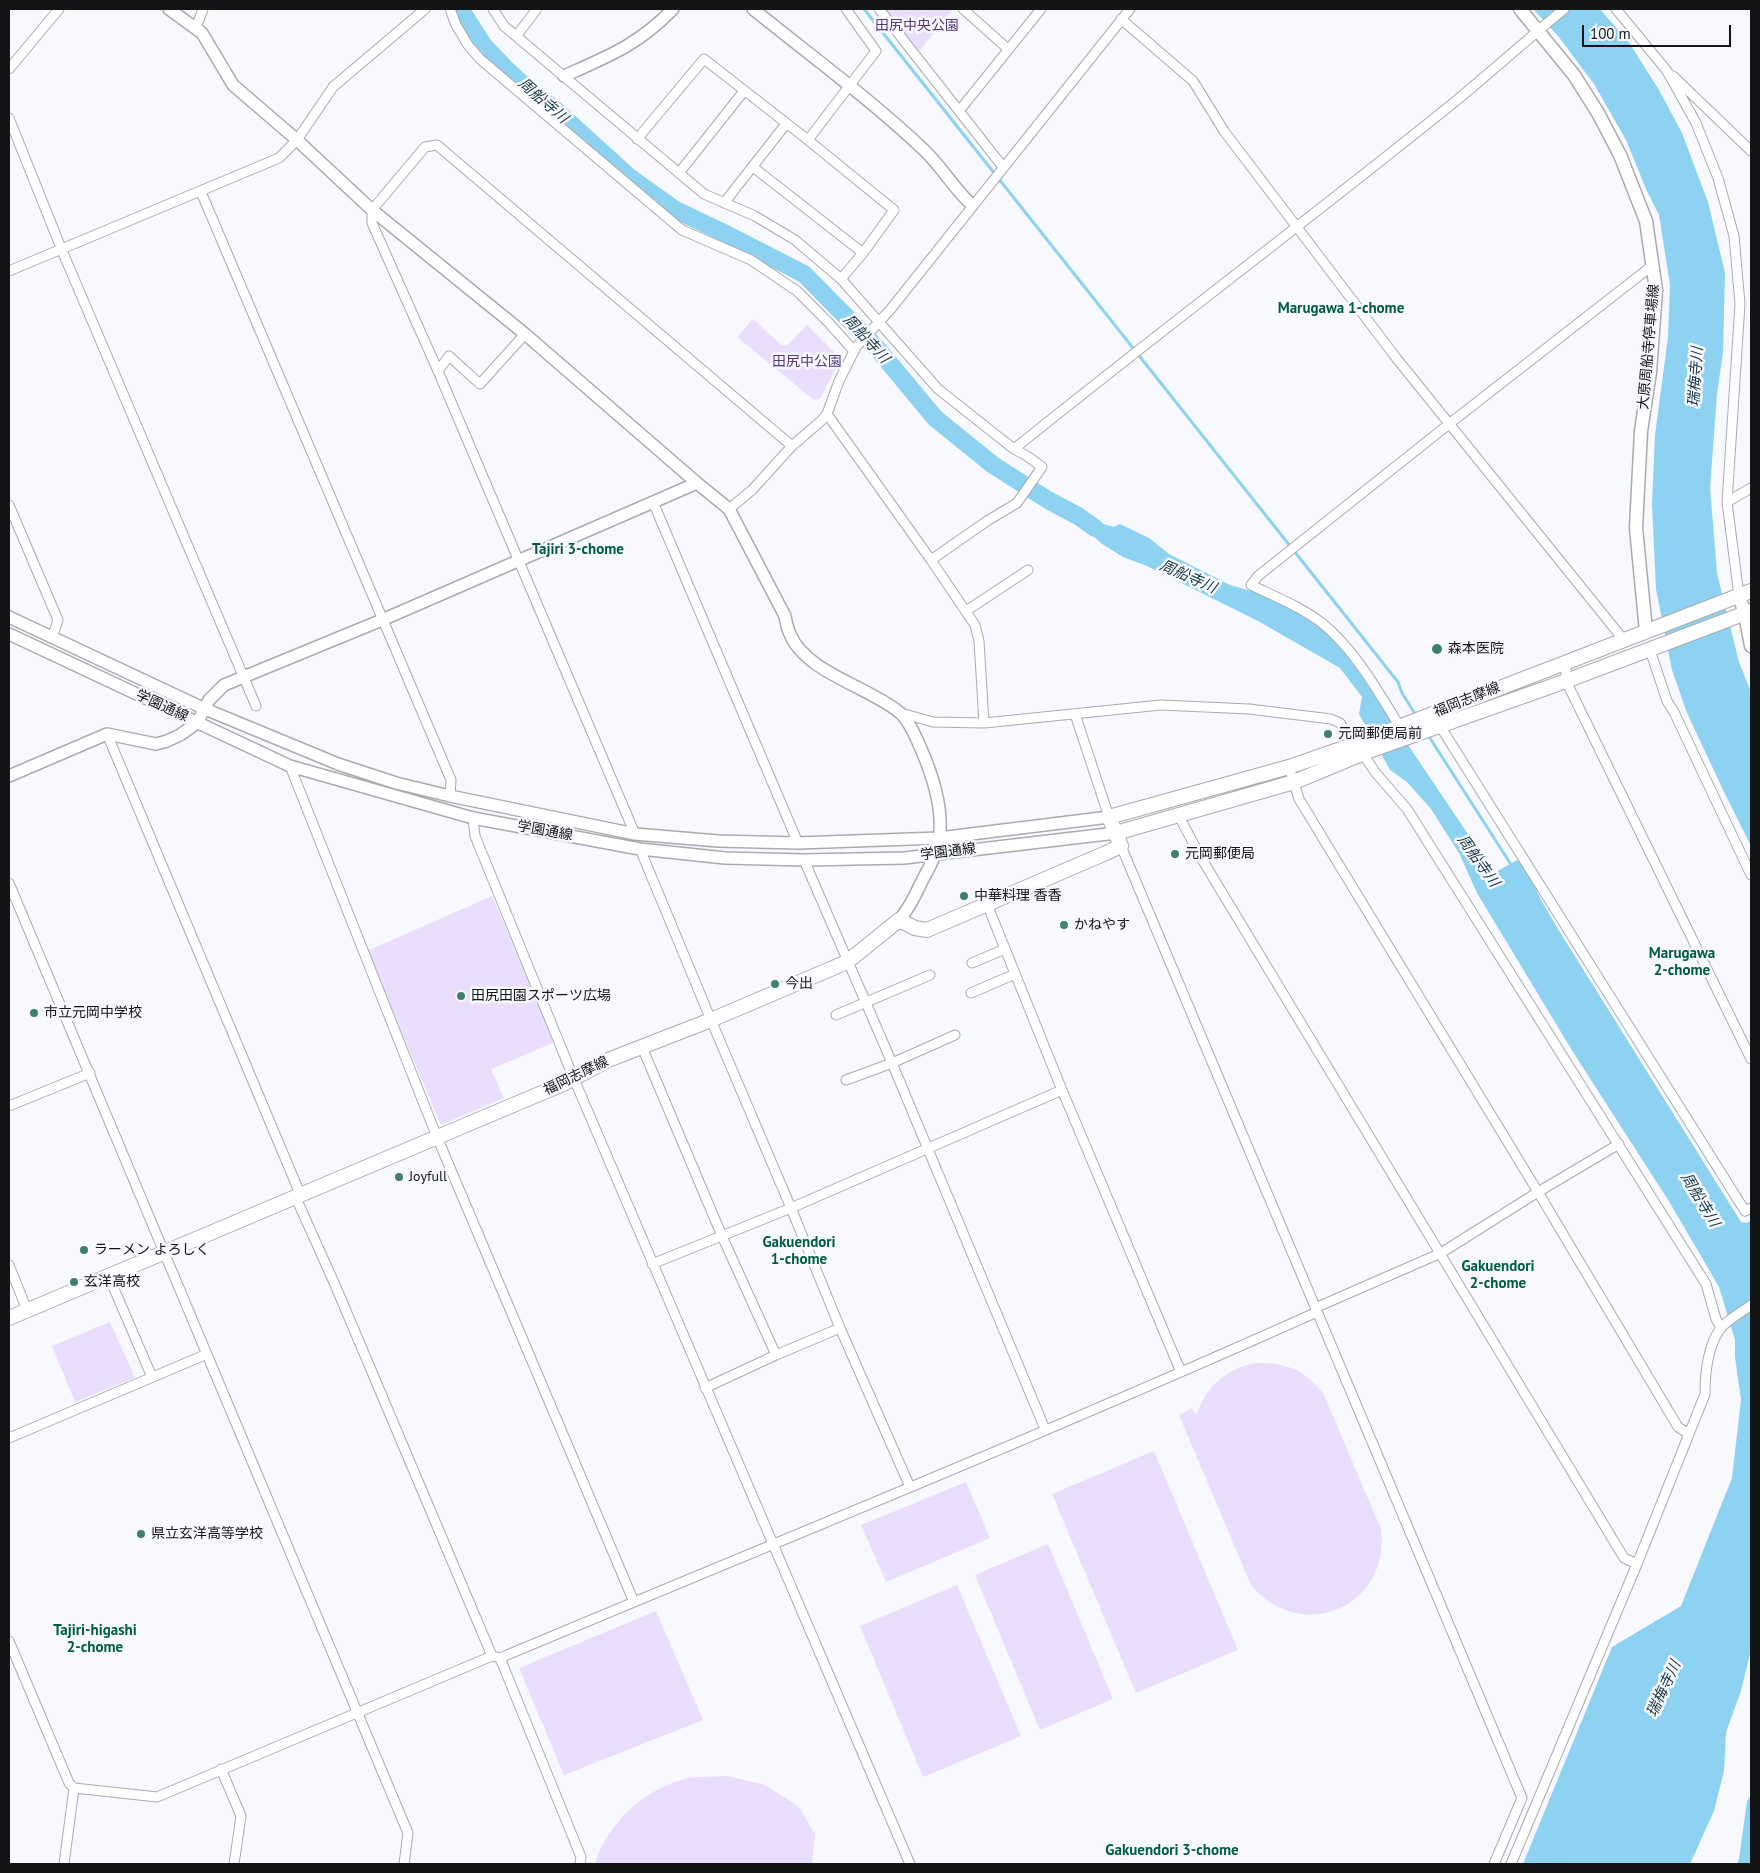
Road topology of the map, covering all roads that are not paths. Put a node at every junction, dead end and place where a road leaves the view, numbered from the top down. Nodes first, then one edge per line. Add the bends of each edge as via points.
1 (59, 9) edge
2 (169, 9) edge
3 (204, 9) edge
4 (425, 9) edge
5 (450, 9) edge
6 (493, 9) edge
7 (537, 9) edge
8 (673, 9) edge
9 (752, 9) edge
10 (846, 9) edge
11 (879, 9) edge
12 (963, 9) edge
13 (1041, 9) edge
14 (1130, 9) edge
15 (1520, 9) edge
16 (1564, 9) edge
17 (1616, 9) edge
18 (1121, 19) junction
19 (196, 28) junction
20 (1538, 31) junction
21 (516, 35) junction
22 (1008, 49) junction
23 (9, 68) edge
24 (1667, 71) junction
25 (564, 76) junction
26 (848, 86) junction
27 (744, 91) junction
28 (960, 111) junction
29 (9, 118) edge
30 (786, 124) junction
31 (637, 139) junction
32 (297, 140) junction
33 (808, 140) junction
34 (1751, 151) edge
35 (1003, 166) junction
36 (753, 167) junction
37 (678, 173) junction
38 (201, 192) junction
39 (724, 202) junction
40 (972, 205) junction
41 (372, 210) junction
42 (1297, 227) junction
43 (61, 248) junction
44 (863, 253) junction
45 (1653, 265) junction
46 (9, 271) edge
47 (841, 279) junction
48 (878, 322) junction
49 (525, 334) junction
50 (855, 349) junction
51 (438, 371) junction
52 (827, 414) junction
53 (1449, 424) junction
54 (792, 446) junction
55 (1014, 450) junction
56 (698, 483) junction
57 (1751, 488) edge
58 (653, 502) junction
59 (1727, 502) junction
60 (9, 504) edge
61 (729, 509) junction
62 (932, 560) junction
63 (519, 562) junction
64 (1028, 570) dead end
65 (1745, 593) edge
66 (966, 611) junction
67 (1748, 612) edge
68 (9, 618) edge
69 (382, 620) junction
70 (1646, 631) junction
71 (9, 634) edge
72 (52, 638) junction
73 (1623, 639) junction
74 (1751, 646) edge
75 (1650, 650) junction
76 (1566, 661) junction
77 (244, 676) junction
78 (1566, 681) junction
79 (256, 706) dead end
80 (205, 709) junction
81 (901, 713) junction
82 (1075, 714) junction
83 (197, 723) junction
84 (984, 723) junction
85 (1440, 726) junction
86 (1400, 727) junction
87 (107, 734) junction
88 (1362, 750) junction
89 (290, 766) junction
90 (1289, 767) junction
91 (9, 776) edge
92 (1294, 782) junction
93 (450, 796) junction
94 (1179, 816) junction
95 (473, 818) junction
96 (1109, 818) junction
97 (635, 834) junction
98 (940, 838) junction
99 (1118, 840) junction
100 (798, 843) junction
101 (640, 849) junction
102 (935, 854) junction
103 (804, 860) junction
104 (1751, 875) edge
105 (9, 883) edge
106 (987, 904) junction
107 (899, 920) junction
108 (1005, 949) junction
109 (847, 962) junction
110 (972, 963) dead end
111 (1015, 974) junction
112 (930, 975) dead end
113 (971, 992) dead end
114 (866, 1001) junction
115 (836, 1015) dead end
116 (710, 1020) junction
117 (955, 1035) dead end
118 (642, 1047) junction
119 (1751, 1059) edge
120 (892, 1063) junction
121 (90, 1073) junction
122 (574, 1079) junction
123 (846, 1080) dead end
124 (1062, 1090) junction
125 (9, 1106) edge
126 (437, 1137) junction
127 (1619, 1144) junction
128 (927, 1149) junction
129 (1538, 1192) junction
130 (298, 1197) junction
131 (791, 1208) junction
132 (1751, 1208) edge
133 (722, 1236) junction
134 (165, 1253) junction
135 (1440, 1253) junction
136 (652, 1264) junction
137 (9, 1265) edge
138 (109, 1277) junction
139 (1751, 1305) edge
140 (28, 1310) junction
141 (1316, 1310) junction
142 (9, 1318) edge
143 (840, 1328) junction
144 (1721, 1328) junction
145 (207, 1354) junction
146 (776, 1355) junction
147 (1181, 1372) junction
148 (152, 1377) junction
149 (705, 1388) junction
150 (1045, 1429) junction
151 (1689, 1434) junction
152 (9, 1438) edge
153 (910, 1487) junction
154 (773, 1544) junction
155 (1637, 1564) junction
156 (634, 1602) junction
157 (9, 1641) edge
158 (496, 1657) junction
159 (358, 1712) junction
160 (221, 1769) junction
161 (74, 1788) junction
162 (64, 1864) edge
163 (234, 1864) edge
164 (404, 1864) edge
165 (580, 1864) edge
166 (910, 1864) edge
167 (1494, 1864) edge
168 (1511, 1864) edge

1 - 23 street
2 - 19 street
3 - 19 street
4 - 32 street via 333,87
5 - 50 street via 456,25 480,59 682,230 751,260 797,291
6 - 21 street via 504,26
7 - 21 street
8 - 25 street via 631,45
9 - 26 street
10 - 26 street via 876,50
11 - 28 street
12 - 22 street
13 - 22 street
14 - 18 street
15 - 20 main road, 大原周船寺停車場線
16 - 20 street
17 - 24 street
18 - 35 street
18 - 42 street via 1193,81 1224,131
19 - 32 street via 233,85
20 - 42 street
20 - 45 main road, 大原周船寺停車場線 via 1574,75 1620,155 1646,221
21 - 25 street
22 - 28 street
24 - 34 street
24 - 59 street via 1696,123 1718,178 1734,236 1740,304
25 - 31 street
26 - 33 street
26 - 40 street via 925,151
27 - 30 street
27 - 31 street via 704,59
27 - 37 street
28 - 35 street
29 - 43 street
30 - 33 street
30 - 36 street
31 - 37 street
32 - 38 street via 279,158
32 - 41 street
33 - 44 street via 894,210
35 - 40 street
36 - 39 street
36 - 44 street
37 - 39 street via 704,194
38 - 43 street
38 - 69 street
39 - 47 street via 774,226
40 - 48 street
41 - 49 street
41 - 51 street via 372,223
41 - 54 street via 425,146 437,145
42 - 53 street
42 - 55 street via 1144,344
43 - 46 street
43 - 77 street
44 - 47 street
45 - 53 street
45 - 70 main road, 大原周船寺停車場線 via 1656,290 1650,372 1641,431 1636,528
47 - 48 street
48 - 50 street
48 - 55 street via 938,389
49 - 51 street via 480,384 449,356
49 - 56 street
50 - 52 street
51 - 63 street
52 - 54 street
52 - 62 street
53 - 73 street
53 - 86 street via 1251,584 1321,622 1348,649
54 - 61 street via 752,490
55 - 62 street via 1042,467 1018,503
56 - 58 street
56 - 61 street
57 - 59 street
58 - 63 street
58 - 100 street
59 - 65 street
60 - 72 street via 58,620
61 - 81 street via 785,616 790,635 802,651 829,673 878,696
62 - 66 street
63 - 69 street
63 - 97 street
64 - 66 street
65 - 67 main road
65 - 70 main road, 福岡志摩線
66 - 84 street via 975,625 979,641
67 - 74 main road
67 - 75 main road, 福岡志摩線
68 - 72 street, 学園通線
69 - 77 street
69 - 93 street via 451,780
70 - 73 main road, 福岡志摩線
71 - 83 street, 学園通線
72 - 80 street, 学園通線
73 - 76 main road, 福岡志摩線
75 - 78 main road, 福岡志摩線
75 - 104 street via 1667,701
76 - 78 street
76 - 86 main road, 福岡志摩線
77 - 79 street
77 - 80 street via 224,685
78 - 85 main road, 福岡志摩線
78 - 119 street
80 - 83 street
80 - 93 street, 学園通線 via 338,764
81 - 84 street via 933,722
81 - 98 street via 926,760 936,793
82 - 84 street
82 - 88 street via 1161,705 1249,709 1331,719 1340,723
82 - 96 street
83 - 87 street via 180,735 156,744
83 - 89 street, 学園通線
85 - 88 main road, 福岡志摩線
85 - 132 street via 1745,1211
86 - 88 main road, 福岡志摩線
87 - 91 street
87 - 130 street
88 - 90 main road, 福岡志摩線
88 - 92 main road, 福岡志摩線
88 - 127 street via 1375,772 1407,810
89 - 95 street, 学園通線
89 - 126 street
90 - 92 street
90 - 96 main road, 福岡志摩線
92 - 94 main road, 福岡志摩線
92 - 129 street via 1299,799
93 - 97 street, 学園通線
94 - 99 main road, 福岡志摩線
94 - 135 street
95 - 101 street, 学園通線
95 - 122 street via 475,836
96 - 98 street, 学園通線
96 - 99 main road
97 - 100 street, 学園通線
98 - 100 street, 学園通線
98 - 102 street
99 - 102 street, 学園通線
99 - 106 main road, 福岡志摩線
99 - 141 street
101 - 103 street, 学園通線 via 725,858
101 - 116 street
102 - 103 street, 学園通線 via 904,858
102 - 107 street
103 - 109 street
105 - 121 street
106 - 107 main road, 福岡志摩線 via 927,930
106 - 108 street
107 - 109 main road, 福岡志摩線
108 - 110 street
108 - 111 street
109 - 114 street
109 - 116 main road, 福岡志摩線
111 - 113 street
111 - 124 street
112 - 114 street
114 - 115 street
114 - 120 street
116 - 118 main road, 福岡志摩線
116 - 131 street
117 - 120 street
118 - 122 main road, 福岡志摩線 via 608,1060
118 - 133 street
120 - 123 street
120 - 128 street
121 - 125 street
121 - 134 street
122 - 126 main road, 福岡志摩線
122 - 136 street
124 - 128 street
124 - 147 street
126 - 130 main road, 福岡志摩線
126 - 156 street
127 - 129 street
127 - 144 street via 1706,1284
128 - 131 street
128 - 150 street
129 - 135 street
129 - 151 street via 1678,1427
130 - 134 main road, 福岡志摩線
130 - 158 street
131 - 133 street
131 - 143 street
133 - 136 street
133 - 146 street
134 - 138 main road, 福岡志摩線
134 - 145 street
135 - 141 street
135 - 155 street via 1624,1558
136 - 149 street
137 - 140 street
138 - 140 main road, 福岡志摩線
138 - 148 street
139 - 144 street
140 - 142 main road, 福岡志摩線
141 - 147 street
141 - 167 street via 1522,1798
143 - 146 street
143 - 153 street
144 - 151 street via 1707,1365 1705,1394
145 - 148 street
145 - 159 street
146 - 149 street
147 - 150 street
148 - 152 street
149 - 154 street
150 - 153 street
151 - 155 street
153 - 154 street
154 - 156 street
154 - 166 street
155 - 168 street
156 - 158 street
157 - 161 street via 69,1784
158 - 159 street
158 - 165 street via 581,1857
159 - 160 street
159 - 164 street via 408,1833
160 - 161 street via 157,1796
160 - 163 street via 241,1816
161 - 162 street

